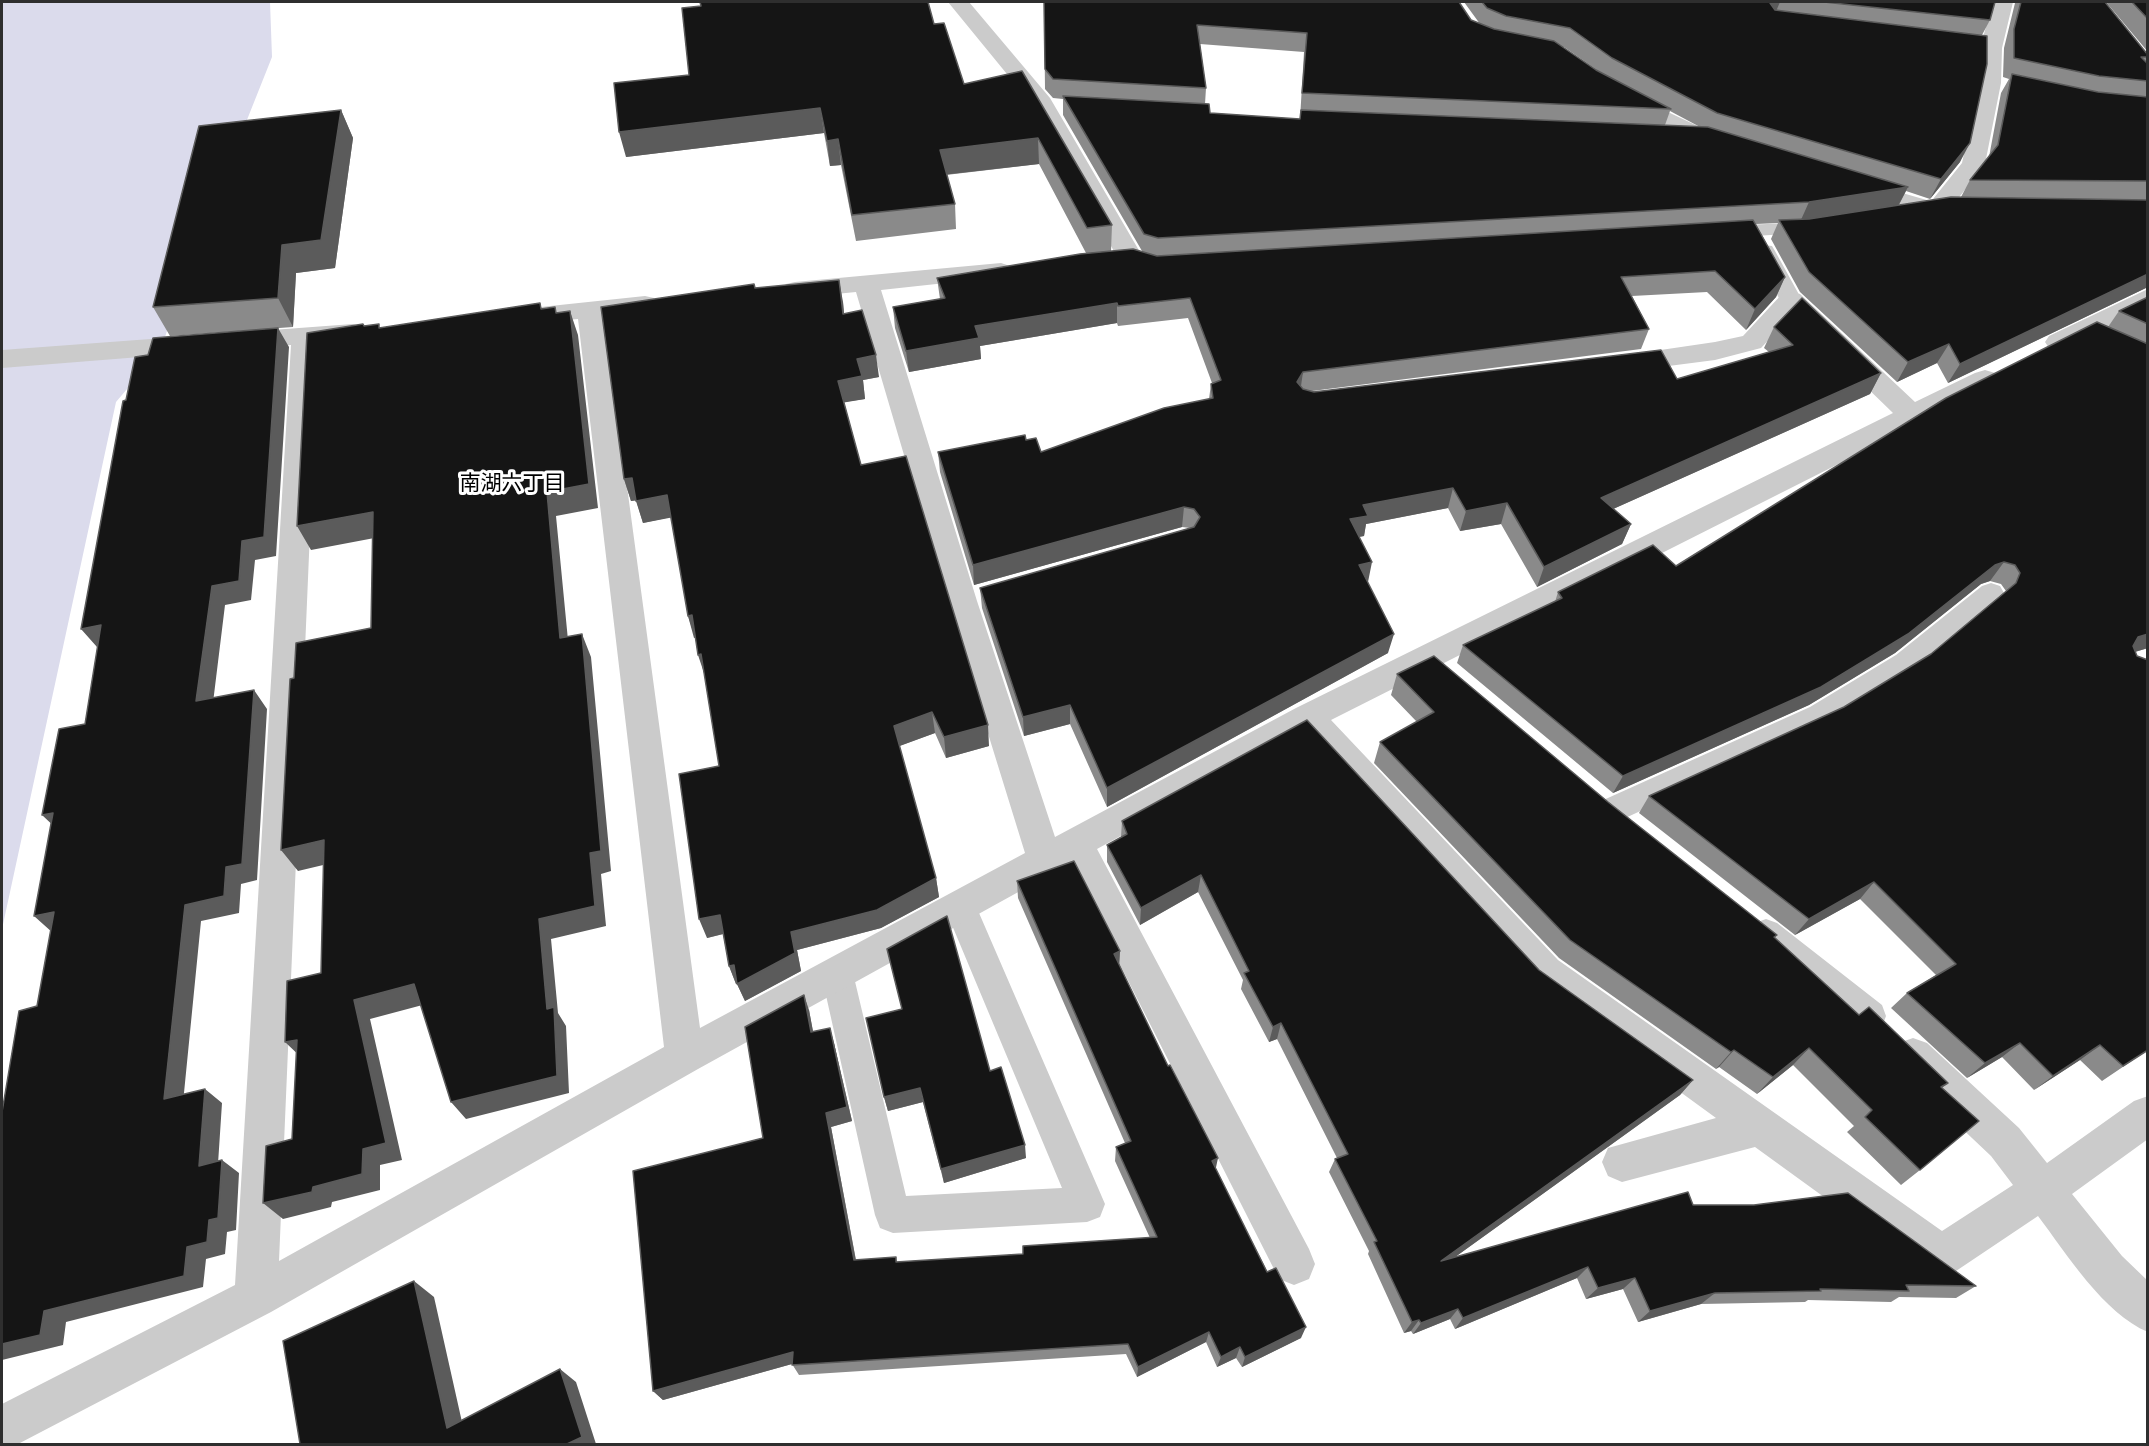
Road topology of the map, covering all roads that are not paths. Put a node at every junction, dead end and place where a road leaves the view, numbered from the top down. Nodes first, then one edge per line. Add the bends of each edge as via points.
1 (958, 2) edge
2 (2003, 2) edge
3 (1968, 45) edge
4 (1991, 48) junction
5 (1619, 94) edge
6 (1044, 106) junction
7 (1067, 107) edge
8 (1654, 136) edge
9 (1702, 138) junction
10 (1733, 148) edge
11 (1845, 182) edge
12 (1937, 210) junction
13 (1972, 210) edge
14 (1891, 216) edge
15 (1834, 225) edge
16 (1753, 231) junction
17 (1703, 233) edge
18 (1073, 264) edge
19 (1027, 268) edge
20 (866, 283) junction
21 (774, 292) edge
22 (2148, 297) edge
23 (1791, 300) junction
24 (670, 302) edge
25 (590, 309) junction
26 (483, 320) edge
27 (376, 330) edge
28 (306, 336) junction
29 (2, 359) edge
30 (1599, 366) edge
31 (1912, 415) junction
32 (1990, 593) edge
33 (1427, 657) junction
34 (1454, 681) edge
35 (1308, 717) junction
36 (1638, 833) edge
37 (1060, 852) junction
38 (960, 906) junction
39 (1740, 913) edge
40 (837, 973) junction
41 (1870, 1016) joint
42 (684, 1056) junction
43 (2148, 1115) edge
44 (1760, 1126) junction
45 (1622, 1162) dead end
46 (2043, 1189) junction
47 (1294, 1264) dead end
48 (256, 1297) junction
49 (2148, 1311) edge
50 (2, 1428) edge

1 - 6 street
2 - 4 street
3 - 4 lane
4 - 12 street via 2000,85 1973,164
5 - 9 lane
6 - 7 lane
6 - 18 street via 1139,262
8 - 9 lane
9 - 10 lane
11 - 12 lane
12 - 13 street
12 - 14 lane
15 - 16 lane
16 - 17 lane
16 - 23 lane
19 - 20 street
20 - 21 street
20 - 37 street
22 - 31 street via 2096,337 2018,362
23 - 30 street via 1752,342 1715,351
23 - 31 street
24 - 25 street
25 - 26 street
25 - 42 street
27 - 28 street
28 - 29 street
28 - 48 street
31 - 33 street
32 - 36 lane via 1906,663 1820,715 1601,803
33 - 34 lane
33 - 35 street
35 - 37 street
35 - 44 street via 1545,972
37 - 38 street
37 - 47 street
38 - 40 street
38 - 40 lane via 1087,1204 893,1215
39 - 41 lane
40 - 42 street
41 - 46 street via 2005,1142
42 - 48 street
43 - 46 street
44 - 45 street
44 - 46 street via 1941,1256
46 - 49 street via 2107,1271
48 - 50 street

